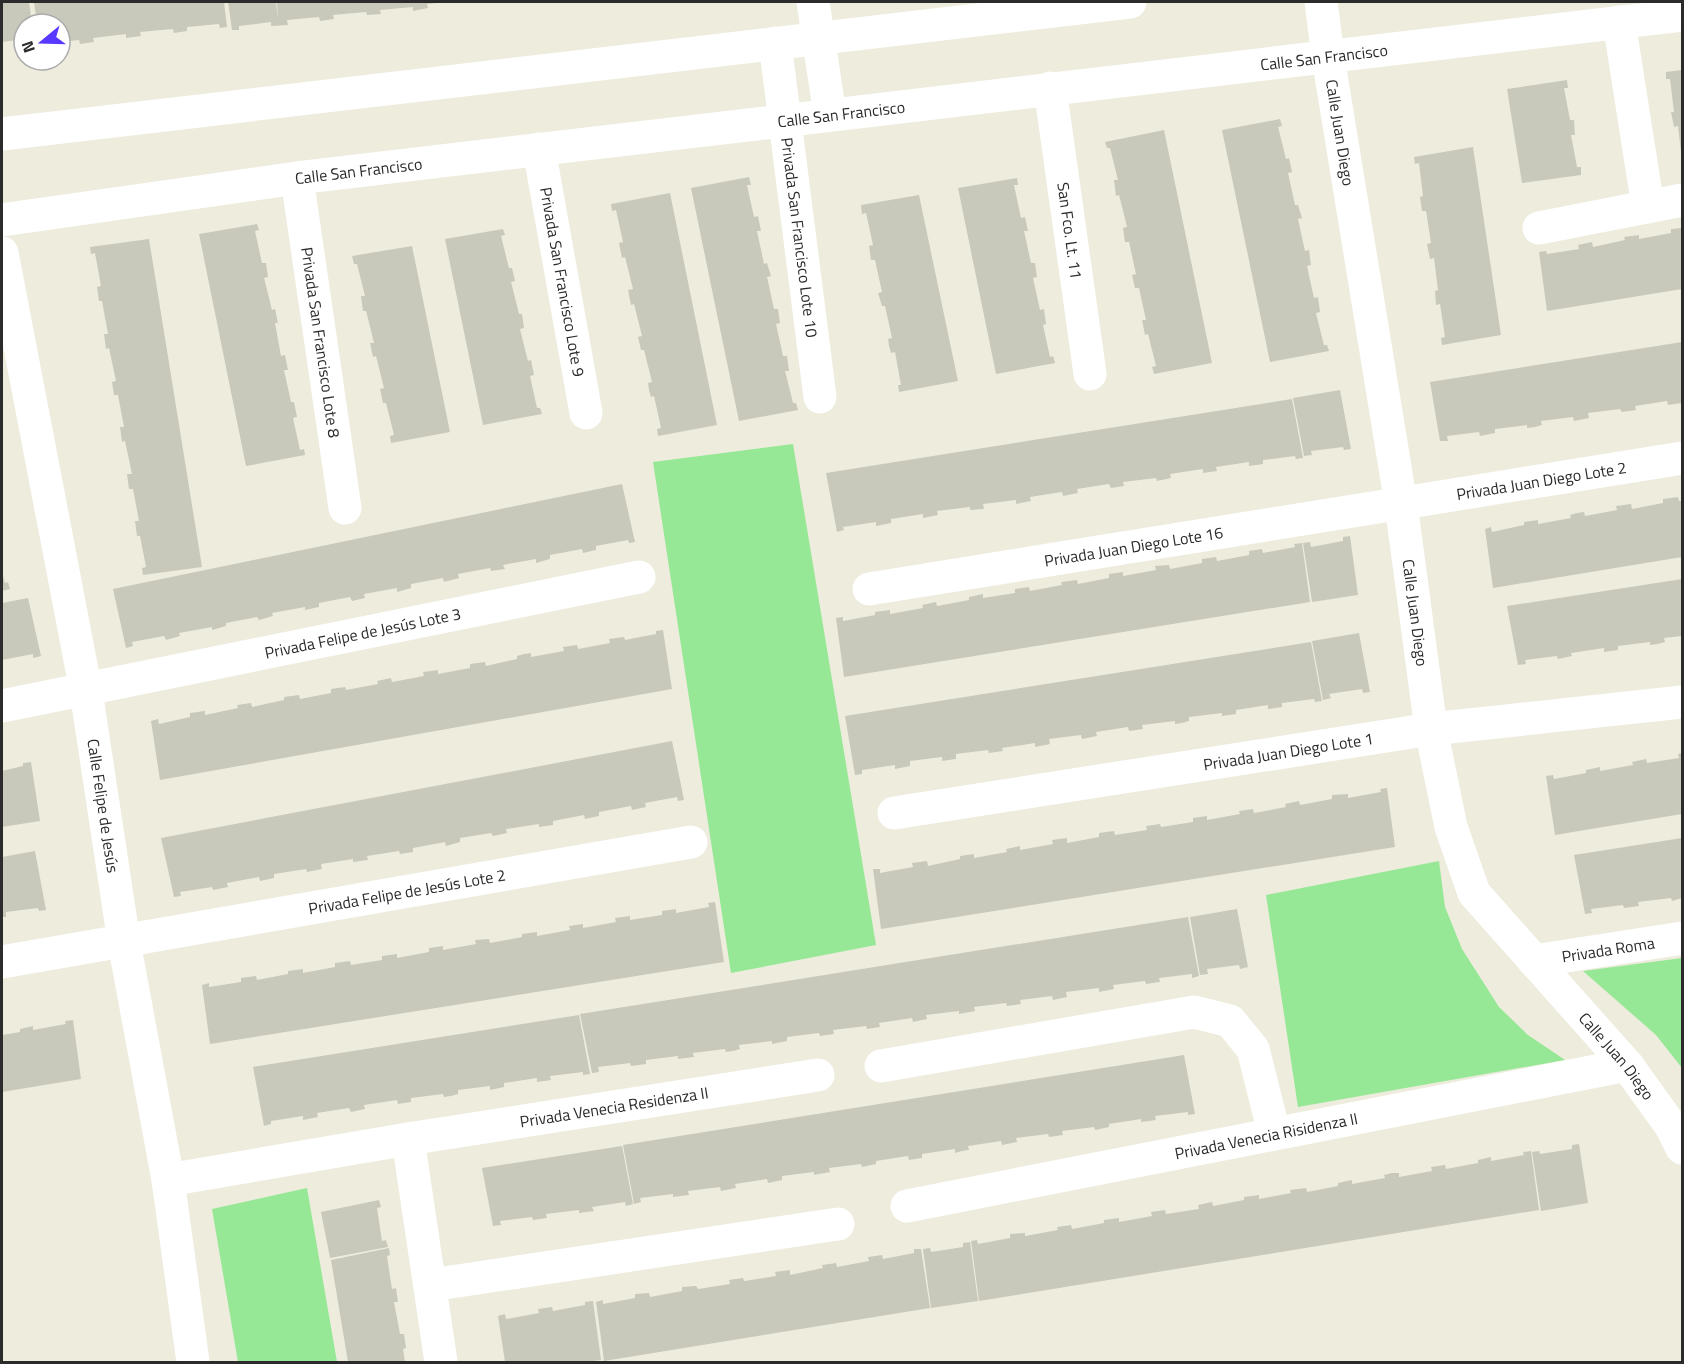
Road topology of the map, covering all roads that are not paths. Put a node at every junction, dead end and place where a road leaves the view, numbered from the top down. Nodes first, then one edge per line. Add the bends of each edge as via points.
1 (813, 2) edge
2 (1130, 2) edge
3 (1321, 2) edge
4 (1683, 15) edge
5 (1619, 22) junction
6 (817, 38) junction
7 (776, 43) junction
8 (1328, 57) junction
9 (1050, 88) junction
10 (830, 115) junction
11 (786, 120) junction
12 (2, 137) edge
13 (539, 149) junction
14 (297, 178) junction
15 (1683, 200) edge
16 (1648, 207) junction
17 (2, 220) edge
18 (1539, 228) dead end
19 (2, 253) edge
20 (1090, 374) dead end
21 (820, 397) dead end
22 (586, 413) dead end
23 (1683, 458) edge
24 (1401, 504) junction
25 (345, 508) dead end
26 (639, 577) dead end
27 (868, 589) dead end
28 (86, 691) junction
29 (1683, 702) edge
30 (2, 706) edge
31 (1431, 729) junction
32 (894, 813) dead end
33 (691, 842) dead end
34 (1683, 938) edge
35 (124, 942) junction
36 (1534, 961) junction
37 (2, 963) edge
38 (1627, 1065) junction
39 (881, 1066) dead end
40 (818, 1075) dead end
41 (1274, 1133) junction
42 (408, 1139) junction
43 (1683, 1148) edge
44 (168, 1180) junction
45 (907, 1206) dead end
46 (838, 1224) dead end
47 (431, 1285) junction
48 (193, 1362) edge
49 (441, 1362) edge

1 - 6 street
2 - 6 street
3 - 8 street, Calle Juan Diego
4 - 5 street, Calle San Francisco
5 - 8 street, Calle San Francisco
5 - 16 street
6 - 7 street
6 - 10 street
7 - 11 street, Privada San Francisco Lote 10
7 - 12 street
8 - 9 street, Calle San Francisco
8 - 24 street, Calle Juan Diego
9 - 10 street, Calle San Francisco
9 - 20 street, San Fco. Lt. 11
10 - 11 street, Calle San Francisco
11 - 13 street, Calle San Francisco
11 - 21 street, Privada San Francisco Lote 10
13 - 14 street, Calle San Francisco
13 - 22 street, Privada San Francisco Lote 9
14 - 17 street, Calle San Francisco
14 - 25 street, Privada San Francisco Lote 8
15 - 16 street
16 - 18 street
19 - 28 street, Calle Felipe de Jesús
23 - 24 street, Privada Juan Diego Lote 2
24 - 27 street, Privada Juan Diego Lote 16
24 - 31 street, Calle Juan Diego
26 - 28 street, Privada Felipe de Jesús Lote 3
28 - 30 street, Privada Felipe de Jesús Lote 3
28 - 35 street, Calle Felipe de Jesús
29 - 31 street, Privada Juan Diego Lote 1
31 - 32 street, Privada Juan Diego Lote 1
31 - 36 street, Calle Juan Diego via 1451,827 1474,893
33 - 35 street, Privada Felipe de Jesús Lote 2
34 - 36 street, Privada Roma
35 - 37 street, Privada Felipe de Jesús Lote 2
35 - 44 street, Calle Felipe de Jesús
36 - 38 street, Calle Juan Diego
38 - 41 street, Privada Venecia Risidenza II
38 - 43 street, Calle Juan Diego
39 - 41 street via 1194,1012 1230,1021 1253,1049
40 - 42 street, Privada Venecia Residenza II
41 - 45 street, Privada Venecia Risidenza II
42 - 44 street, Privada Venecia Residenza II
42 - 47 street
44 - 48 street, Calle Felipe de Jesús
46 - 47 street
47 - 49 street

